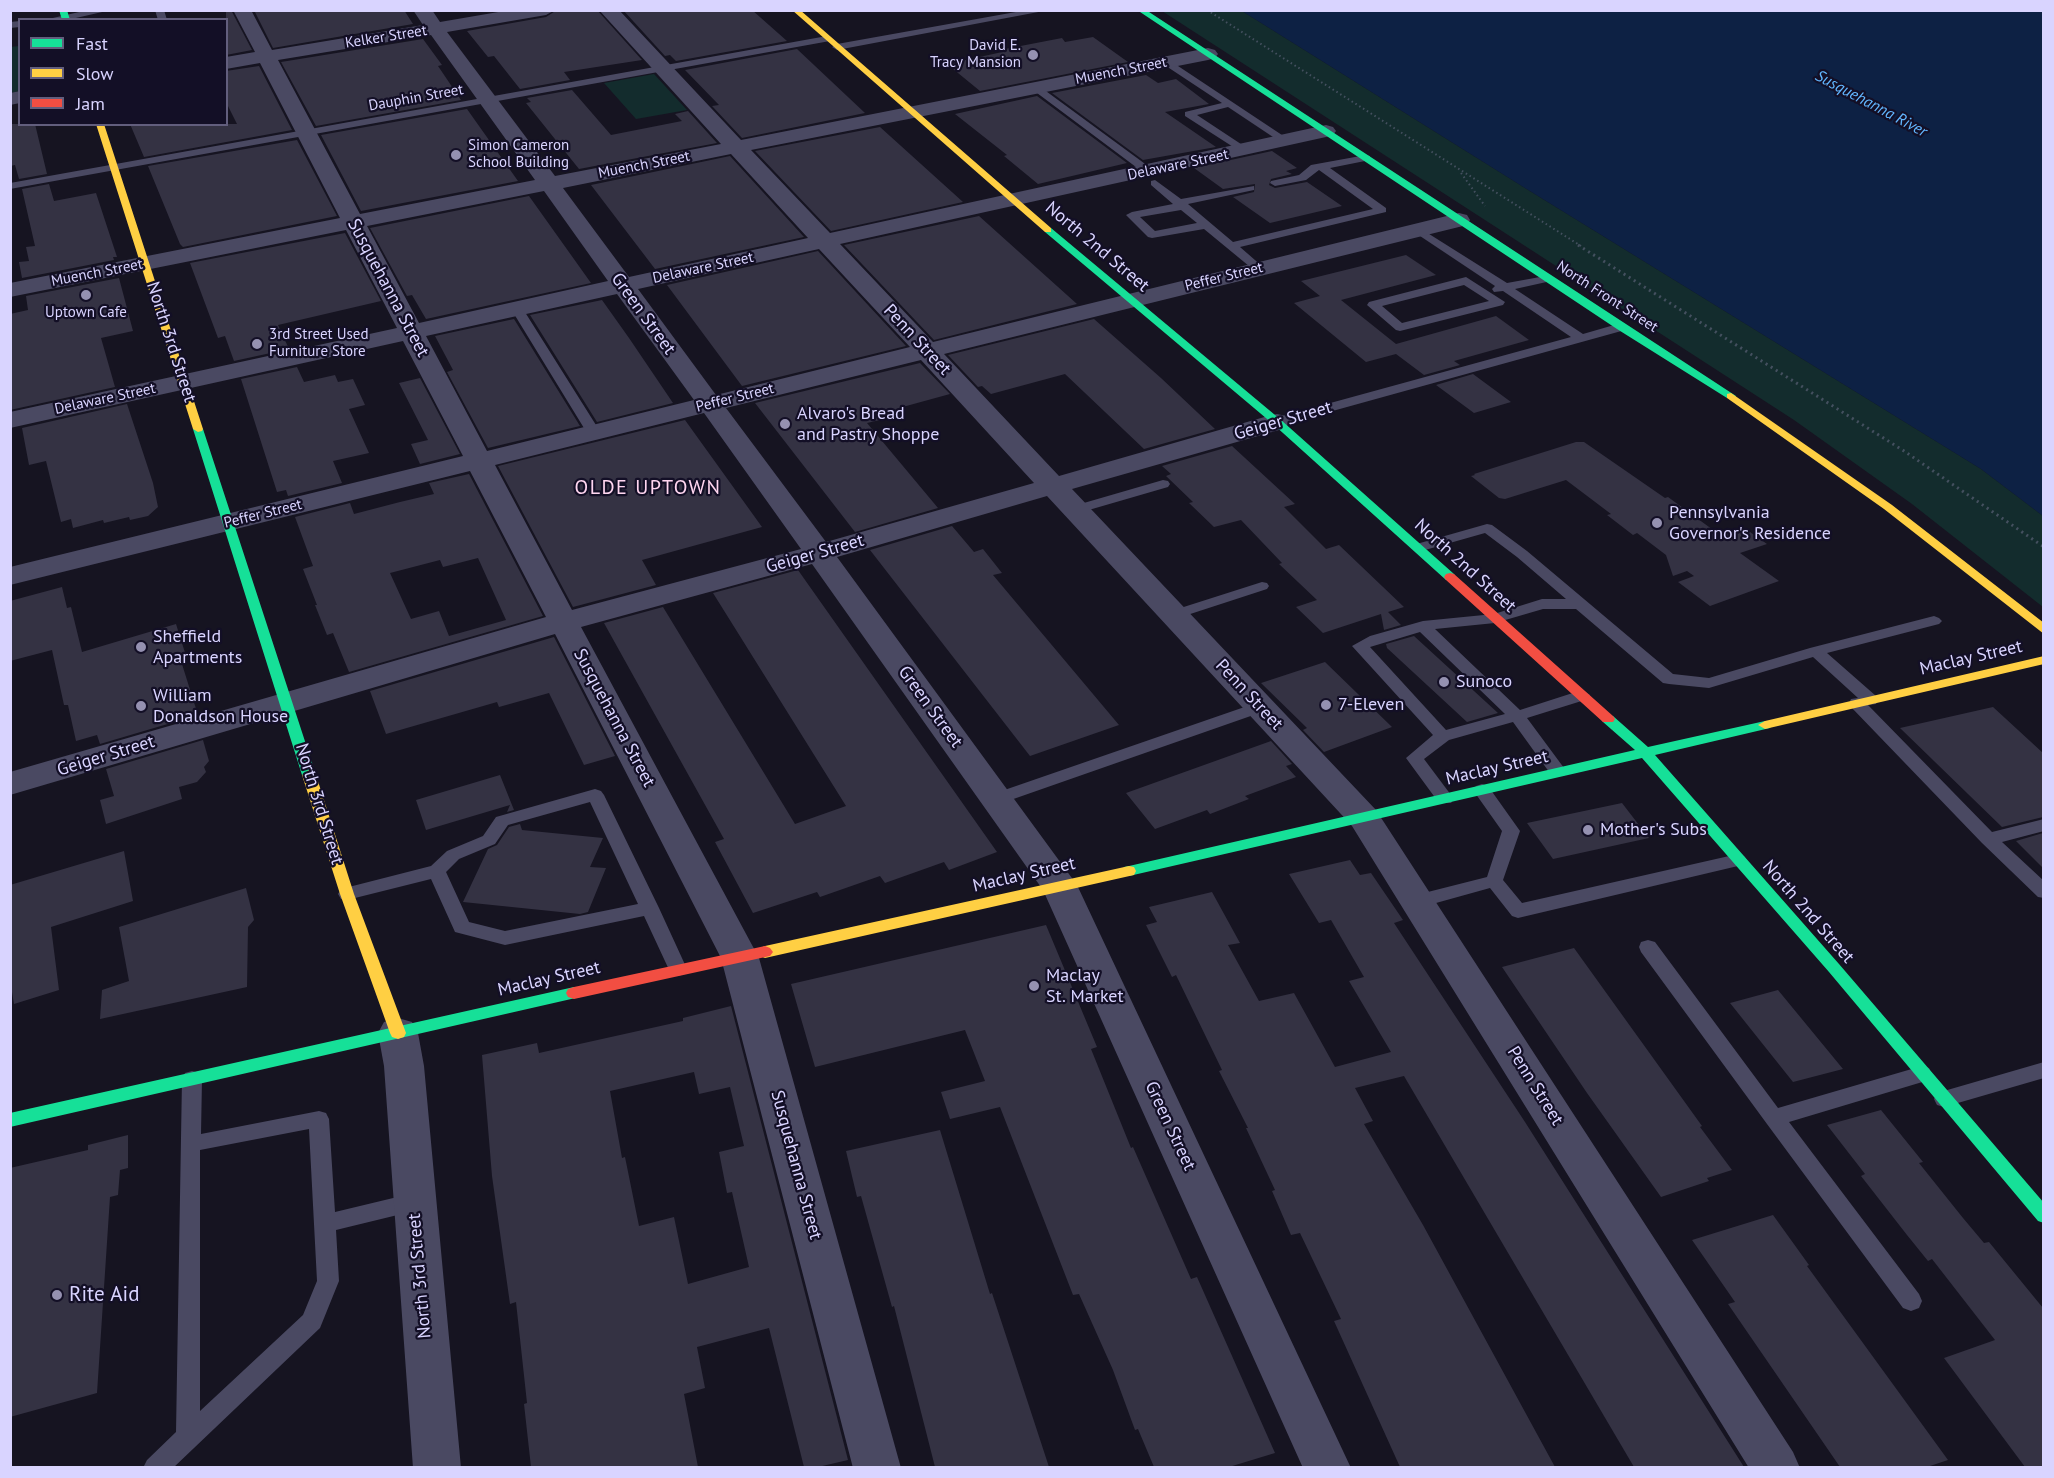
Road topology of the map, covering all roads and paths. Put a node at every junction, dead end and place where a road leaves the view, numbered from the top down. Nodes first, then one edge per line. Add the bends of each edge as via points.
1 (107, 10) edge
2 (242, 10) edge
3 (546, 10) edge
4 (608, 10) edge
5 (795, 10) edge
6 (1045, 10) edge
7 (1140, 10) edge
8 (1207, 10) edge
9 (65, 16) edge
10 (429, 20) edge
11 (832, 43) junction
12 (1208, 54) junction
13 (266, 57) junction
14 (1166, 62) junction
15 (228, 63) edge
16 (662, 69) junction
17 (1036, 88) junction
18 (487, 100) junction
19 (1230, 104) junction
20 (912, 112) junction
21 (101, 126) edge
22 (1326, 131) junction
23 (306, 133) junction
24 (1286, 141) junction
25 (736, 147) junction
26 (1245, 150) junction
27 (1366, 158) junction
28 (1322, 166) junction
29 (114, 167) junction
30 (1460, 172) junction
31 (1151, 177) junction
32 (1275, 183) dead end
33 (549, 184) junction
34 (10, 186) edge
35 (1250, 188) dead end
36 (1013, 200) junction
37 (1180, 204) junction
38 (1470, 214) junction
39 (354, 223) junction
40 (1206, 225) junction
41 (1427, 236) junction
42 (824, 242) junction
43 (1231, 246) junction
44 (146, 264) junction
45 (1258, 269) junction
46 (1547, 278) junction
47 (622, 286) junction
48 (1503, 287) junction
49 (10, 291) edge
50 (1483, 292) junction
51 (1134, 300) junction
52 (517, 309) junction
53 (1621, 327) junction
54 (411, 332) junction
55 (1581, 338) junction
56 (927, 351) junction
57 (184, 382) junction
58 (709, 404) junction
59 (10, 420) edge
60 (1277, 422) junction
61 (594, 433) junction
62 (479, 461) junction
63 (1163, 484) dead end
64 (1051, 486) junction
65 (1075, 510) junction
66 (230, 522) junction
67 (2043, 547) edge
68 (1418, 548) junction
69 (819, 553) junction
70 (10, 576) edge
71 (1262, 586) dead end
72 (1580, 604) junction
73 (1173, 615) junction
74 (1495, 618) junction
75 (1934, 621) dead end
76 (563, 622) junction
77 (1423, 626) junction
78 (2043, 630) edge
79 (1816, 651) junction
80 (2043, 660) edge
81 (1582, 696) junction
82 (1864, 701) junction
83 (287, 702) junction
84 (1259, 707) junction
85 (1517, 716) junction
86 (1443, 736) junction
87 (1644, 751) junction
88 (1558, 772) junction
89 (10, 784) edge
90 (1482, 790) junction
91 (996, 799) junction
92 (1445, 799) junction
93 (1364, 818) junction
94 (2043, 825) edge
95 (1988, 838) junction
96 (1738, 860) junction
97 (437, 871) junction
98 (1494, 881) junction
99 (1059, 885) junction
100 (2043, 892) edge
101 (347, 894) junction
102 (1418, 901) junction
103 (650, 908) junction
104 (1648, 947) dead end
105 (740, 958) junction
106 (678, 969) junction
107 (398, 1033) junction
108 (2043, 1070) edge
109 (1922, 1074) junction
110 (192, 1079) junction
111 (1944, 1100) junction
112 (1774, 1118) junction
113 (10, 1120) edge
114 (190, 1144) junction
115 (414, 1202) junction
116 (2043, 1216) edge
117 (324, 1224) junction
118 (1911, 1301) dead end
119 (188, 1437) junction
120 (155, 1467) edge
121 (437, 1467) edge
122 (877, 1467) edge
123 (1327, 1467) edge
124 (1776, 1467) edge

1 - 9 lane
2 - 13 street, Susquehanna Street
3 - 10 street, Kelker Street
4 - 16 street, Penn Street
5 - 11 main road, North 2nd Street
6 - 11 lane, Dauphin Street
7 - 12 main road, North Front Street
8 - 30 path
10 - 13 street, Kelker Street
10 - 18 street, Green Street
11 - 16 lane, Dauphin Street
11 - 20 main road, North 2nd Street
12 - 14 street, Muench Street
12 - 22 main road, North Front Street
13 - 15 street, Kelker Street
13 - 23 street, Susquehanna Street
14 - 17 street, Muench Street
14 - 19 lane
16 - 18 lane, Dauphin Street
16 - 25 street, Penn Street
17 - 20 street, Muench Street
17 - 31 lane
18 - 23 lane, Dauphin Street
18 - 33 street, Green Street
19 - 24 lane
19 - 26 lane via 1189,114
20 - 25 street, Muench Street
20 - 36 main road, North 2nd Street
21 - 29 main road, North 3rd Street
22 - 24 street, Delaware Street
22 - 27 main road, North Front Street
23 - 29 lane, Dauphin Street
23 - 39 street, Susquehanna Street
24 - 26 street, Delaware Street
25 - 33 street, Muench Street
25 - 42 street, Penn Street
26 - 31 street, Delaware Street
27 - 28 lane
27 - 38 main road, North Front Street
28 - 32 lane via 1302,178
28 - 43 lane via 1382,210
29 - 34 lane, Dauphin Street
29 - 44 main road, North 3rd Street
30 - 38 path via 1485,206
30 - 67 path via 1904,452
31 - 36 street, Delaware Street
31 - 37 lane
33 - 39 street, Muench Street
33 - 47 street, Green Street
35 - 37 lane
36 - 42 street, Delaware Street
36 - 51 main road, North 2nd Street
37 - 40 lane
37 - 40 lane via 1132,215 1152,235
38 - 41 street, Peffer Street
38 - 46 main road, North Front Street
39 - 44 street, Muench Street
39 - 54 street, Susquehanna Street
40 - 43 lane
41 - 45 street, Peffer Street
41 - 48 lane
42 - 47 street, Delaware Street
42 - 56 street, Penn Street
43 - 45 lane
44 - 49 street, Muench Street
44 - 57 main road, North 3rd Street
45 - 51 street, Peffer Street
46 - 48 lane
46 - 53 main road, North Front Street
47 - 52 street, Delaware Street
47 - 58 street, Green Street
48 - 50 lane
48 - 55 lane
50 - 50 lane via 1499,302 1400,327 1373,305 1466,281
51 - 56 street, Peffer Street
51 - 60 main road, North 2nd Street
52 - 54 street, Delaware Street
52 - 61 lane
53 - 55 lane, Geiger Street
53 - 78 main road, North Front Street via 1725,392 1888,507
54 - 57 street, Delaware Street
54 - 62 street, Susquehanna Street
55 - 60 lane, Geiger Street
56 - 58 street, Peffer Street
56 - 64 street, Penn Street
57 - 59 street, Delaware Street
57 - 66 main road, North 3rd Street
58 - 61 street, Peffer Street
58 - 69 street, Green Street
60 - 64 street, Geiger Street
60 - 68 main road, North 2nd Street
61 - 62 street, Peffer Street
62 - 66 street, Peffer Street
62 - 76 street, Susquehanna Street
63 - 65 lane
64 - 65 street, Penn Street
64 - 69 street, Geiger Street
65 - 73 street, Penn Street
66 - 70 street, Peffer Street
66 - 83 main road, North 3rd Street
68 - 72 lane via 1487,528
68 - 74 main road, North 2nd Street
69 - 76 street, Geiger Street
69 - 91 street, Green Street
71 - 73 lane
72 - 74 lane via 1542,604
72 - 79 lane via 1669,679 1709,683
73 - 84 street, Penn Street
74 - 77 lane
74 - 81 main road, North 2nd Street
75 - 79 lane
76 - 83 street, Geiger Street
76 - 105 street, Susquehanna Street
77 - 85 lane
77 - 86 lane via 1360,646
79 - 82 lane
80 - 82 main road, Maclay Street
81 - 85 lane
81 - 87 main road, North 2nd Street
82 - 87 main road, Maclay Street
82 - 95 lane
83 - 89 street, Geiger Street
83 - 101 main road, North 3rd Street
84 - 91 lane
84 - 93 street, Penn Street
85 - 86 lane
85 - 88 lane
86 - 92 lane via 1414,758
87 - 88 main road, Maclay Street
87 - 96 main road, North 2nd Street
88 - 90 main road, Maclay Street
90 - 92 main road, Maclay Street
90 - 98 lane via 1511,831
91 - 99 street, Green Street
92 - 93 main road, Maclay Street
93 - 99 main road, Maclay Street
93 - 102 street, Penn Street
94 - 95 lane
95 - 100 lane
96 - 98 lane via 1518,911
96 - 109 main road, North 2nd Street
97 - 101 lane
97 - 103 lane via 462,927 505,938
97 - 103 lane via 453,855 489,840 502,821 595,795
98 - 102 lane
99 - 105 main road, Maclay Street
99 - 123 street, Green Street
101 - 107 main road, North 3rd Street
102 - 124 street, Penn Street
103 - 106 lane
104 - 112 lane
105 - 106 main road, Maclay Street
105 - 122 street, Susquehanna Street
106 - 107 main road, Maclay Street
107 - 110 main road, Maclay Street
107 - 115 street, North 3rd Street
108 - 111 lane
109 - 111 main road, North 2nd Street
109 - 112 lane
110 - 113 main road, Maclay Street
110 - 114 lane
111 - 116 main road, North 2nd Street
112 - 118 lane
114 - 117 lane via 319,1119
114 - 119 lane
115 - 117 lane
115 - 121 street, North 3rd Street
117 - 119 lane via 328,1281 312,1321
119 - 120 lane

